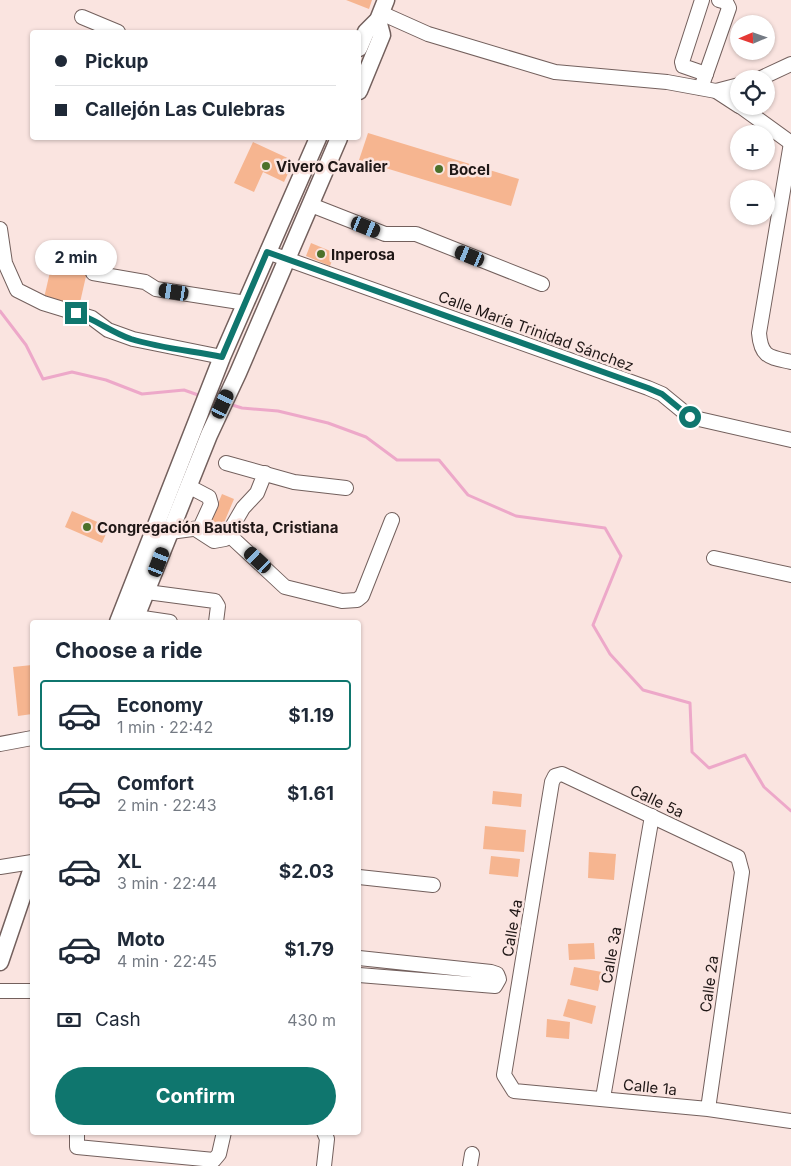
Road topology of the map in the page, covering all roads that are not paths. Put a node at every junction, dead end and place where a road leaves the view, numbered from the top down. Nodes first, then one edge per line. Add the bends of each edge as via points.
1 (702, 0) edge
2 (719, 0) edge
3 (382, 11) edge
4 (82, 17) dead end
5 (113, 30) edge
6 (361, 43) edge
7 (791, 64) edge
8 (775, 72) edge
9 (706, 74) junction
10 (361, 86) edge
11 (730, 87) edge
12 (700, 88) junction
13 (716, 91) junction
14 (730, 100) edge
15 (752, 115) edge
16 (317, 140) edge
17 (338, 140) edge
18 (791, 143) edge
19 (311, 205) junction
20 (0, 229) edge
21 (267, 252) junction
22 (285, 260) junction
23 (93, 273) dead end
24 (542, 284) dead end
25 (246, 303) junction
26 (220, 362) junction
27 (791, 362) edge
28 (791, 440) edge
29 (226, 462) dead end
30 (265, 474) junction
31 (188, 486) junction
32 (346, 488) dead end
33 (392, 520) dead end
34 (197, 530) junction
35 (170, 532) junction
36 (228, 534) junction
37 (714, 558) dead end
38 (791, 575) edge
39 (147, 592) junction
40 (119, 620) edge
41 (135, 620) edge
42 (216, 620) edge
43 (30, 738) edge
44 (0, 744) edge
45 (555, 776) joint
46 (652, 816) junction
47 (30, 862) edge
48 (741, 864) joint
49 (0, 867) edge
50 (30, 873) edge
51 (361, 876) edge
52 (434, 885) dead end
53 (4, 935) edge
54 (361, 958) edge
55 (0, 961) edge
56 (361, 974) edge
57 (0, 991) edge
58 (30, 991) edge
59 (509, 1084) joint
60 (603, 1098) junction
61 (708, 1109) junction
62 (791, 1121) edge
63 (77, 1135) edge
64 (223, 1135) edge
65 (325, 1135) edge
66 (324, 1166) edge

1 - 9 street via 682,62 683,66
2 - 9 street via 726,2 729,8
3 - 6 main road
3 - 10 main road via 382,34
3 - 12 street via 428,34 555,72
4 - 5 street
7 - 8 street
9 - 12 street
11 - 13 street
12 - 13 street
13 - 14 street
15 - 18 street
16 - 21 main road
17 - 19 main road
18 - 27 street via 759,334 760,348 774,358
19 - 22 main road
19 - 24 street via 385,234 416,234
20 - 26 street via 6,263 17,290 43,303 92,318 108,330 133,339
21 - 22 street, Calle María Trinidad Sánchez
21 - 25 main road
22 - 28 street, Calle María Trinidad Sánchez via 648,388 662,394 690,417
22 - 31 main road
23 - 25 street via 145,282 156,289
25 - 26 main road
26 - 40 main road
29 - 30 street
30 - 32 street via 294,482
30 - 36 street via 257,493 243,508
31 - 34 street via 210,497 212,502 203,525
31 - 35 main road
33 - 36 street via 362,596 357,600 342,601 285,587
34 - 35 street
34 - 36 street via 214,541 222,541
35 - 39 main road
37 - 38 street
39 - 41 main road
39 - 42 street via 215,601 218,606
43 - 44 street
45 - 46 street, Calle 5a via 562,774
45 - 59 street, Calle 4a via 504,1075
46 - 48 street, Calle 5a via 738,857
46 - 60 street, Calle 3a
47 - 49 street
48 - 61 street, Calle 2a
50 - 53 main road
51 - 52 street
53 - 55 main road
54 - 56 street via 491,972 497,974 499,980 495,986
57 - 58 street
59 - 60 street, Calle 1a via 514,1091
60 - 61 street, Calle 1a
61 - 62 street, Calle 1a
63 - 64 street via 77,1147 214,1160 219,1154
65 - 66 street

